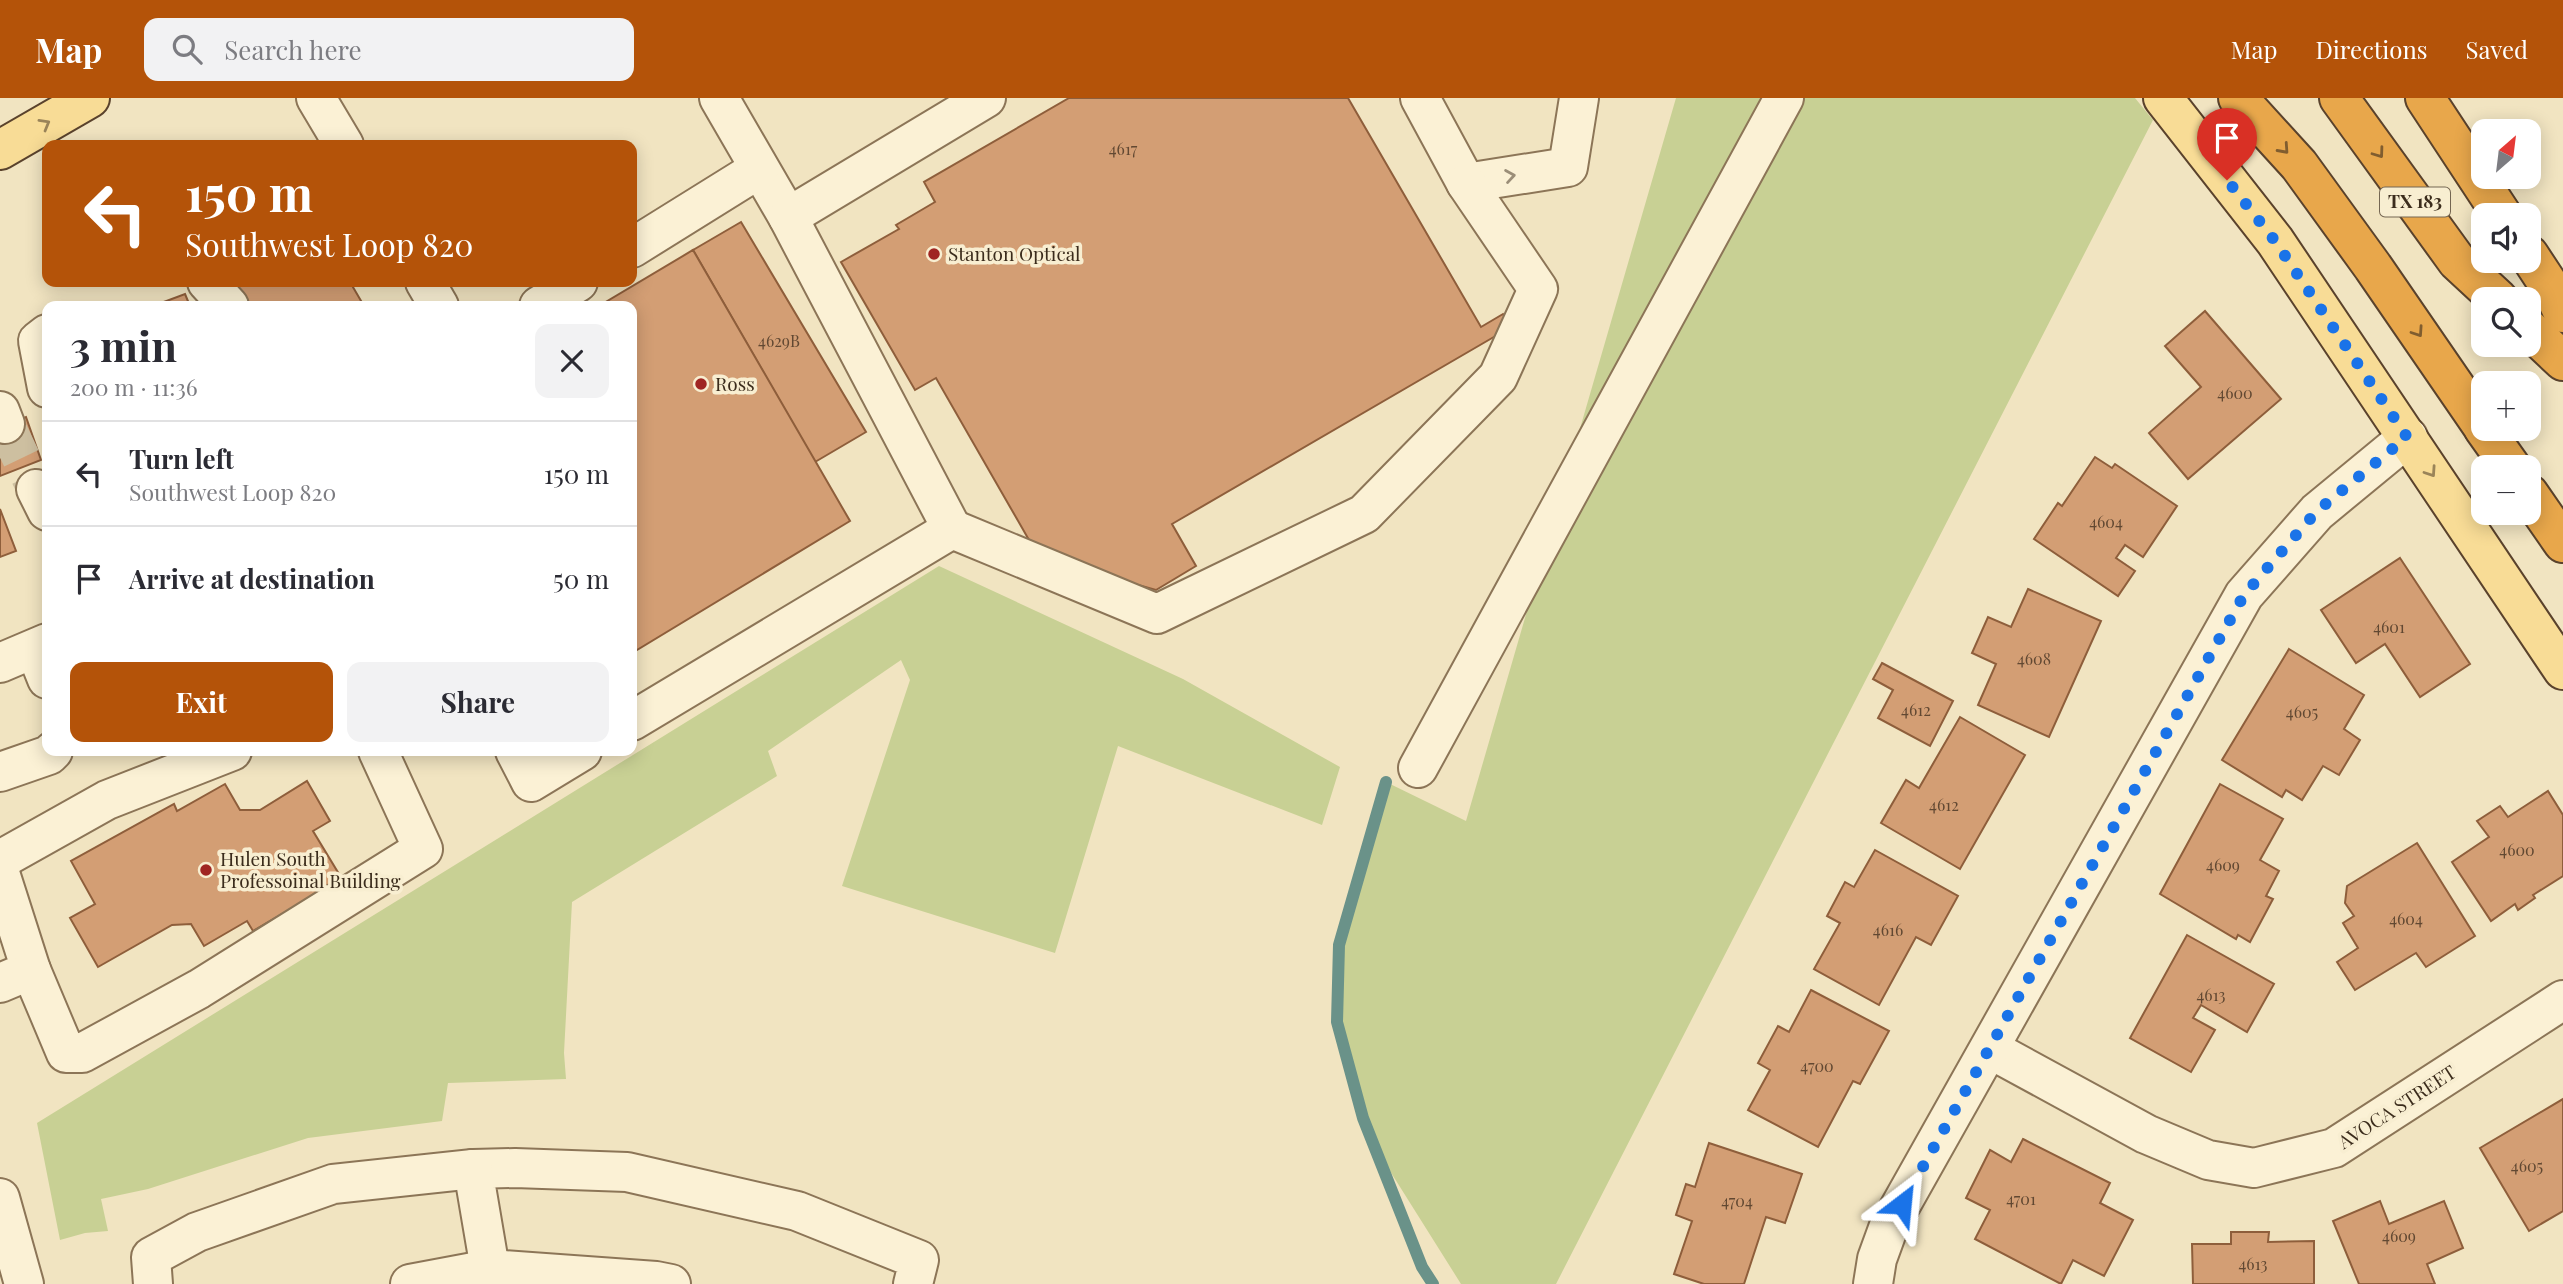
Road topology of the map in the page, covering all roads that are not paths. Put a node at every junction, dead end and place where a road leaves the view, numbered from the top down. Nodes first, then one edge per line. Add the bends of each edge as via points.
1 (90, 98) edge
2 (316, 98) edge
3 (719, 98) edge
4 (986, 98) edge
5 (1420, 98) edge
6 (1579, 98) edge
7 (1784, 98) edge
8 (2163, 98) edge
9 (2238, 98) edge
10 (2339, 98) edge
11 (2425, 98) edge
12 (341, 140) edge
13 (0, 150) edge
14 (759, 169) junction
15 (1465, 184) junction
16 (2494, 203) edge
17 (788, 217) junction
18 (637, 245) edge
19 (2541, 273) edge
20 (211, 287) edge
21 (570, 287) edge
22 (2485, 287) edge
23 (224, 301) edge
24 (547, 301) edge
25 (2563, 313) edge
26 (42, 338) edge
27 (2541, 340) edge
28 (2563, 361) edge
29 (42, 362) edge
30 (2471, 409) edge
31 (2407, 437) junction
32 (2541, 511) edge
33 (952, 529) junction
34 (2563, 543) edge
35 (42, 654) edge
36 (0, 663) edge
37 (2563, 670) edge
38 (637, 718) edge
39 (46, 756) edge
40 (219, 756) edge
41 (380, 756) edge
42 (518, 756) edge
43 (574, 756) edge
44 (1418, 768) dead end
45 (0, 772) edge
46 (0, 860) edge
47 (0, 873) edge
48 (16, 976) edge
49 (2563, 1000) edge
50 (1990, 1049) junction
51 (473, 1169) junction
52 (0, 1198) edge
53 (490, 1269) junction
54 (23, 1284) edge
55 (153, 1284) edge
56 (410, 1284) edge
57 (671, 1284) edge
58 (913, 1284) edge
59 (1873, 1284) edge

13 -> 1 main road
2 - 12 street
3 - 14 street
4 - 17 street
5 - 15 street
15 -> 6 street via 1568,167
7 - 44 street
8 - 31 main road via 2275,241
9 -> 30 highway via 2299,165
10 -> 22 highway, TX 183 via 2457,261
11 - 16 highway
14 - 17 street
14 - 18 street
15 - 33 street via 1538,289 1498,377 1364,513 1157,614
17 - 33 street
19 - 25 highway
20 - 23 street
21 - 24 street
26 - 29 street via 38,341
27 - 28 highway
31 -> 37 main road
31 - 50 street via 2316,512 2244,595
32 - 34 highway
33 - 38 street
35 - 36 street
39 - 45 street
40 - 46 street via 107,800
41 - 48 street via 423,849 199,989 82,1054 66,1053
42 - 43 street via 531,782
47 - 48 street
49 - 50 street, AVOCA STREET via 2334,1148 2254,1168 2208,1160 2146,1134
50 - 59 street via 1889,1226
51 - 53 street
51 - 55 street via 333,1184 197,1232 151,1257
51 - 58 street via 627,1172 797,1211 919,1260
52 - 54 street
53 - 56 street
53 - 57 street

